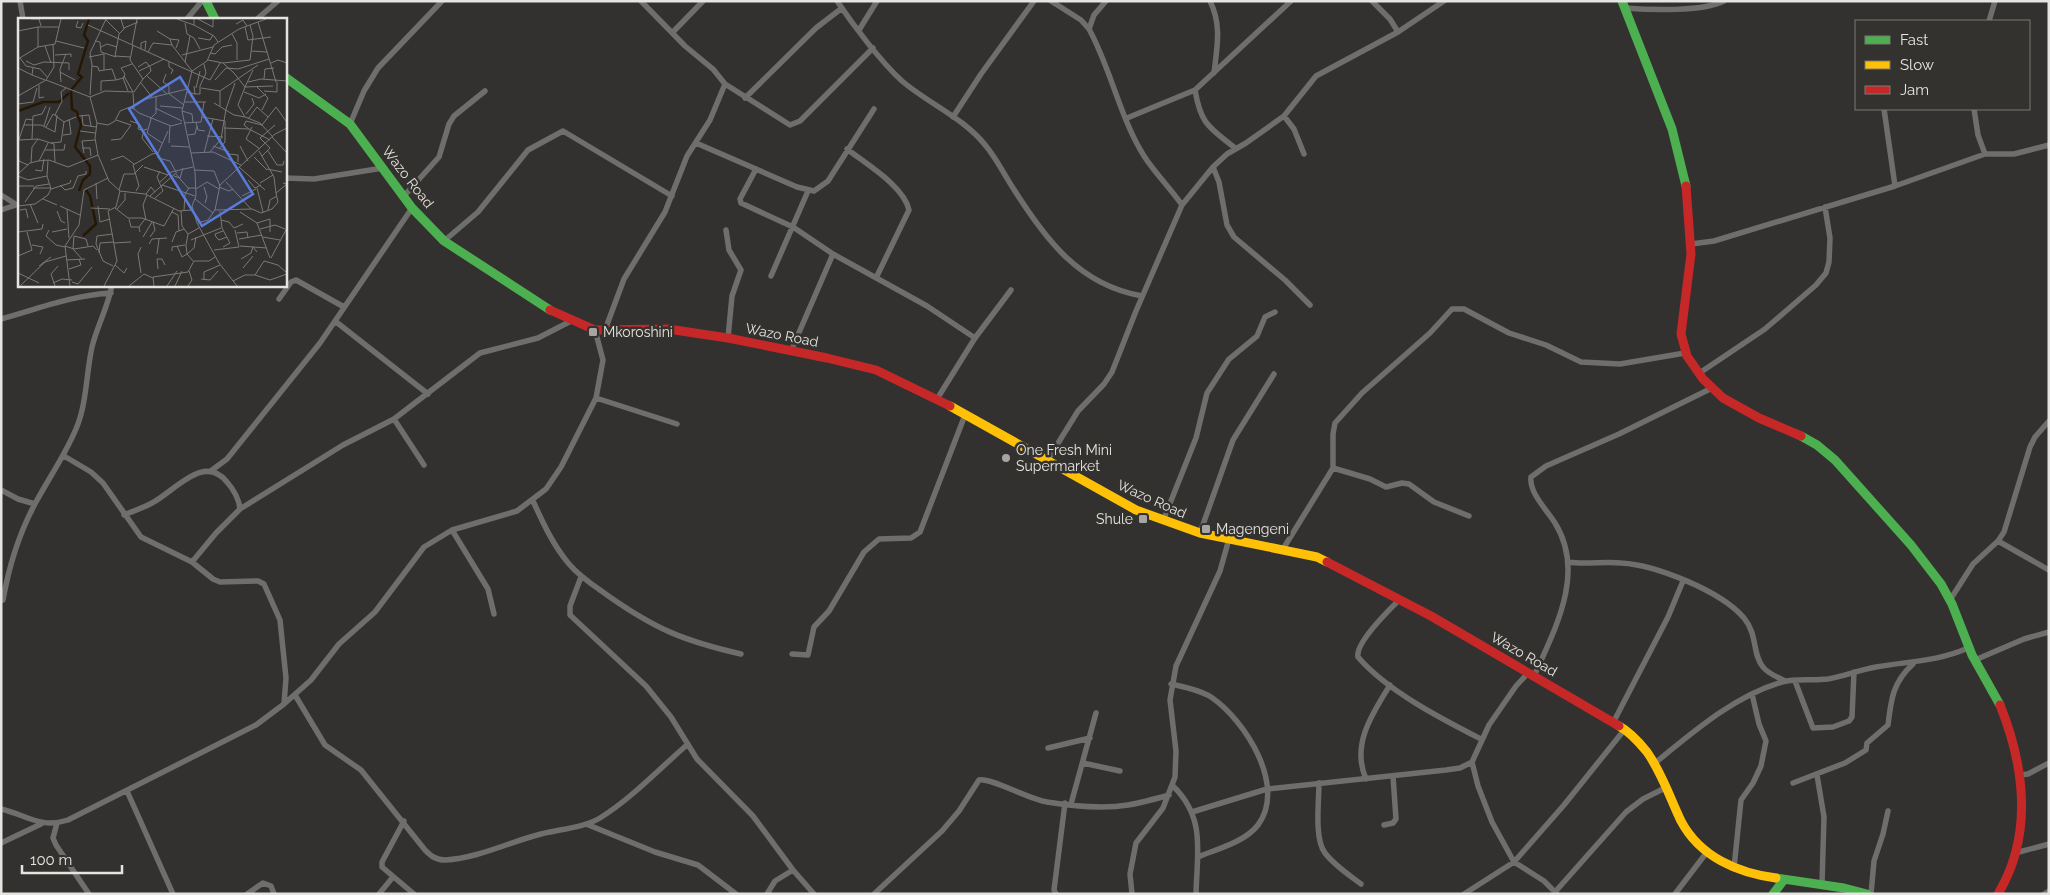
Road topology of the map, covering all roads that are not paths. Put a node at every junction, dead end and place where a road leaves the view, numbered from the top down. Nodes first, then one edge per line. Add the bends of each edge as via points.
1 (20, 1) edge
2 (202, 1) edge
3 (206, 1) edge
4 (278, 1) edge
5 (442, 1) edge
6 (641, 1) edge
7 (703, 1) edge
8 (837, 1) edge
9 (877, 1) edge
10 (1050, 1) edge
11 (1106, 1) edge
12 (1210, 1) edge
13 (1291, 1) edge
14 (1372, 1) edge
15 (1444, 1) edge
16 (1724, 1) edge
17 (1995, 1) edge
18 (1032, 2) edge
19 (1623, 5) edge
20 (842, 8) junction
21 (23, 18) edge
22 (188, 18) edge
23 (214, 18) edge
24 (258, 18) edge
25 (1989, 20) edge
26 (1089, 29) junction
27 (859, 30) junction
28 (673, 32) junction
29 (1398, 32) junction
30 (873, 48) junction
31 (1214, 73) junction
32 (286, 78) edge
33 (725, 84) junction
34 (485, 90) dead end
35 (1195, 90) junction
36 (745, 98) junction
37 (874, 109) dead end
38 (1884, 110) edge
39 (1974, 110) edge
40 (1284, 116) junction
41 (953, 117) junction
42 (1127, 118) junction
43 (350, 124) junction
44 (696, 143) junction
45 (2049, 145) edge
46 (1235, 148) junction
47 (847, 149) junction
48 (1304, 154) dead end
49 (1985, 154) junction
50 (1213, 167) junction
51 (383, 168) junction
52 (756, 168) junction
53 (286, 178) edge
54 (1895, 186) junction
55 (808, 191) junction
56 (1, 195) edge
57 (404, 196) junction
58 (672, 196) junction
59 (16, 204) edge
60 (1182, 205) junction
61 (1824, 207) junction
62 (412, 208) junction
63 (1, 210) edge
64 (793, 227) junction
65 (726, 230) dead end
66 (444, 241) junction
67 (1691, 244) junction
68 (833, 254) junction
69 (771, 276) dead end
70 (876, 278) junction
71 (112, 286) edge
72 (1010, 290) dead end
73 (111, 293) junction
74 (1142, 296) junction
75 (279, 299) dead end
76 (1310, 305) dead end
77 (344, 307) junction
78 (1275, 312) dead end
79 (1, 319) edge
80 (335, 320) junction
81 (571, 322) junction
82 (595, 330) junction
83 (605, 330) junction
84 (728, 338) junction
85 (975, 338) junction
86 (791, 351) junction
87 (1685, 354) junction
88 (1274, 374) dead end
89 (1698, 374) junction
90 (1710, 389) junction
91 (428, 394) junction
92 (596, 398) junction
93 (937, 399) junction
94 (966, 415) junction
95 (394, 419) junction
96 (2049, 421) edge
97 (677, 424) dead end
98 (64, 456) junction
99 (1047, 461) junction
100 (424, 464) dead end
101 (1333, 468) junction
102 (212, 470) junction
103 (1, 490) edge
104 (533, 501) junction
105 (35, 504) junction
106 (240, 509) junction
107 (124, 515) junction
108 (1469, 516) dead end
109 (1163, 521) junction
110 (452, 530) junction
111 (1200, 533) junction
112 (1229, 539) junction
113 (1998, 541) junction
114 (1283, 549) junction
115 (192, 562) junction
116 (1568, 562) junction
117 (2049, 570) edge
118 (581, 577) junction
119 (1683, 581) junction
120 (3, 600) dead end
121 (1400, 600) junction
122 (1950, 600) junction
123 (494, 614) dead end
124 (2049, 632) edge
125 (1968, 648) junction
126 (741, 654) dead end
127 (792, 654) dead end
128 (1975, 660) junction
129 (1913, 664) junction
130 (1854, 672) junction
131 (1531, 674) junction
132 (1785, 681) junction
133 (1795, 681) junction
134 (1171, 684) junction
135 (1390, 685) junction
136 (1752, 694) junction
137 (295, 696) junction
138 (284, 704) junction
139 (1096, 713) dead end
140 (1614, 721) junction
141 (1625, 729) junction
142 (1090, 738) junction
143 (1481, 739) junction
144 (688, 744) junction
145 (1048, 748) dead end
146 (1472, 762) junction
147 (1083, 763) junction
148 (1655, 763) junction
149 (2049, 763) edge
150 (1120, 772) dead end
151 (1817, 775) junction
152 (2020, 775) junction
153 (1393, 776) junction
154 (1366, 779) junction
155 (1319, 783) junction
156 (1793, 783) dead end
157 (1172, 786) junction
158 (1667, 787) junction
159 (1267, 789) junction
160 (128, 791) junction
161 (1169, 795) junction
162 (1068, 804) junction
163 (1, 809) edge
164 (1888, 811) dead end
165 (1192, 812) junction
166 (404, 821) junction
167 (57, 823) junction
168 (41, 824) junction
169 (586, 824) junction
170 (1384, 825) dead end
171 (1, 843) edge
172 (2049, 844) edge
173 (1707, 852) junction
174 (2019, 852) junction
175 (1198, 857) junction
176 (1514, 862) junction
177 (1734, 868) junction
178 (793, 870) junction
179 (393, 877) junction
180 (1783, 881) junction
181 (1360, 884) dead end
182 (1822, 884) junction
183 (2049, 891) edge
184 (1556, 893) edge
185 (89, 894) edge
186 (173, 894) edge
187 (247, 894) edge
188 (274, 894) edge
189 (379, 894) edge
190 (414, 894) edge
191 (736, 894) edge
192 (767, 894) edge
193 (814, 894) edge
194 (874, 894) edge
195 (1056, 894) edge
196 (1132, 894) edge
197 (1196, 894) edge
198 (1464, 894) edge
199 (1675, 894) edge
200 (1773, 894) edge
201 (1867, 894) edge
202 (1871, 894) edge
203 (1998, 894) edge
204 (2044, 894) edge

1 - 21 street
2 - 22 street
3 - 23 main road
4 - 24 street
5 - 43 street via 378,68
6 - 28 street
7 - 28 street
8 - 20 street
9 - 27 street
10 - 26 street
11 - 26 street via 1094,15
12 - 31 street via 1219,28
13 - 31 street
14 - 29 street
15 - 29 street
16 - 19 street via 1696,8
17 - 25 street
18 - 41 street
19 - 67 main road via 1682,157
20 - 27 street
20 - 36 street via 816,28
26 - 42 street via 1106,61
27 - 30 street
28 - 33 street via 713,68
29 - 40 street via 1316,76
30 - 36 street via 795,124 784,124
30 - 41 street via 901,80
31 - 35 street
32 - 43 main road, Wazo Road
33 - 36 street
33 - 44 street
34 - 57 street via 454,116 448,124 440,157
35 - 42 street
35 - 46 street via 1206,125
37 - 47 street
38 - 54 street
39 - 49 street
40 - 46 street
40 - 48 street via 1294,129
41 - 74 street via 986,146 1041,229 1072,265 1113,288
42 - 60 street via 1144,155
43 - 51 main road, Wazo Road
44 - 52 street
44 - 58 street via 679,174
45 - 49 street via 2014,154
46 - 50 street
47 - 55 street via 828,181 817,190
47 - 70 street via 904,196 909,210
49 - 54 street
50 - 60 street
50 - 76 street via 1227,225 1234,237
51 - 53 street via 314,179
51 - 57 main road, Wazo Road
52 - 55 street
52 - 64 street via 740,202
54 - 61 street
55 - 64 street
56 - 59 street
57 - 62 main road, Wazo Road
58 - 66 street via 563,130 528,150 478,212
58 - 83 street via 624,279
59 - 63 street
60 - 74 street
61 - 67 street via 1714,241
61 - 89 street via 1830,238 1830,262 1826,273 1765,329
62 - 66 main road, Wazo Road
62 - 77 street
64 - 68 street
64 - 69 street
65 - 84 street via 729,250 741,270 732,296
66 - 81 main road, Wazo Road
67 - 87 main road via 1681,320
68 - 70 street
68 - 86 street
70 - 85 street
71 - 73 street
72 - 85 street
73 - 79 street via 51,303
73 - 98 street via 92,348 82,411
74 - 99 street via 1112,372 1078,411
75 - 77 street via 296,280
77 - 80 street
78 - 109 street via 1265,318 1253,340 1230,359 1211,385 1196,438
80 - 91 street
80 - 102 street via 227,459
81 - 82 main road, Wazo Road
81 - 91 street via 538,338 480,353
82 - 83 main road, Wazo Road
82 - 92 street via 603,360
83 - 84 main road, Wazo Road via 668,329
84 - 86 main road, Wazo Road
85 - 93 street
86 - 93 main road, Wazo Road via 876,370
87 - 89 main road
87 - 101 street via 1620,364 1581,362 1546,345 1509,333 1464,309 1452,308 1430,333 1381,374 1335,423
88 - 111 street via 1233,440
89 - 90 main road
90 - 116 street via 1534,473 1530,482 1557,525
90 - 122 main road via 1824,450 1921,558
91 - 95 street
92 - 97 street
92 - 104 street via 561,467
93 - 94 main road, Wazo Road
94 - 99 main road, Wazo Road
94 - 127 street via 920,532 911,538 875,542 859,560 830,612 814,627 808,655
95 - 100 street
95 - 106 street via 343,445
96 - 113 street via 2030,447 2004,532
98 - 105 street
98 - 107 street via 92,472
99 - 109 main road, Wazo Road via 1136,510
101 - 108 street via 1386,487 1402,482 1409,484 1434,502
101 - 114 street
102 - 106 street via 221,474 229,484
102 - 107 street via 191,476 152,503
103 - 105 street
104 - 110 street via 518,511
104 - 118 street via 556,547
105 - 120 street via 10,562
106 - 115 street
107 - 115 street via 141,537
109 - 111 main road, Wazo Road
110 - 123 street via 488,589
110 - 137 street via 424,547 375,612 339,644
111 - 112 main road, Wazo Road
112 - 114 main road, Wazo Road
112 - 134 street via 1220,571 1185,643
113 - 117 street
113 - 122 street via 1973,564
114 - 121 main road, Wazo Road via 1317,557
115 - 138 street via 220,582 258,581 264,584 280,620 286,678
116 - 119 street via 1635,564
116 - 131 street via 1558,625
118 - 126 street via 646,622 693,643
118 - 144 street via 570,606 570,616 646,686
119 - 132 street via 1722,599 1737,611 1752,630 1758,659 1763,667
119 - 140 street
121 - 131 main road, Wazo Road
121 - 135 street via 1374,627 1357,654
122 - 125 main road
124 - 128 street
125 - 128 main road
125 - 129 street via 1947,657
128 - 152 main road via 2000,705 2016,748
129 - 130 street
129 - 151 street via 1903,672 1893,689 1888,725 1867,743 1866,750
130 - 133 street via 1827,679
130 - 133 street via 1852,717 1833,727 1813,728
131 - 140 main road, Wazo Road
131 - 143 street via 1503,703
132 - 133 street
132 - 136 street
134 - 157 street via 1176,752
134 - 159 street via 1210,696 1227,710 1254,745
135 - 143 street via 1435,715
135 - 154 street via 1363,735 1360,758
136 - 148 street via 1732,704
136 - 177 street via 1766,742 1761,766 1741,800
137 - 138 street
137 - 166 street via 325,745 361,770
138 - 160 street via 256,725
139 - 142 street
140 - 141 main road, Wazo Road
141 - 148 main road, Wazo Road via 1639,741
141 - 176 street
142 - 145 street
142 - 147 street
143 - 146 street
144 - 169 street via 621,803
144 - 178 street via 696,759 753,816
146 - 153 street via 1460,768
146 - 176 street via 1492,822
147 - 150 street
147 - 162 street
148 - 158 main road, Wazo Road
149 - 152 street
151 - 156 street
151 - 182 street via 1824,817
152 - 174 main road
153 - 154 street
153 - 170 street via 1396,819
154 - 155 street
155 - 159 street
155 - 181 street via 1321,848
157 - 161 street
157 - 165 street
158 - 173 main road, Wazo Road via 1688,832
158 - 184 street via 1626,812
159 - 165 street
159 - 175 street via 1264,811 1258,825 1248,835
160 - 167 street
160 - 186 street
161 - 162 street via 1127,806
161 - 196 street via 1136,843 1130,874
162 - 194 street via 1028,798 988,780 979,780 942,831
162 - 195 street via 1054,890
163 - 168 street
164 - 202 street via 1874,861
165 - 175 street
166 - 169 street via 430,855 444,860 488,852 526,838
166 - 179 street via 382,862 382,867
167 - 168 street
167 - 185 street via 53,838 56,845
168 - 171 street
169 - 191 street via 655,852 698,865
172 - 174 street
173 - 177 main road, Wazo Road
173 - 199 street
174 - 203 main road via 2013,870
175 - 197 street
176 - 184 street via 1544,881
176 - 198 street
177 - 180 main road, Wazo Road via 1752,876
178 - 192 street via 775,881
178 - 193 street
179 - 189 street
179 - 190 street
180 - 182 main road, Wazo Road
180 - 200 main road
182 - 201 main road, Wazo Road via 1846,886
183 - 204 street
187 - 188 street via 263,883 271,886

